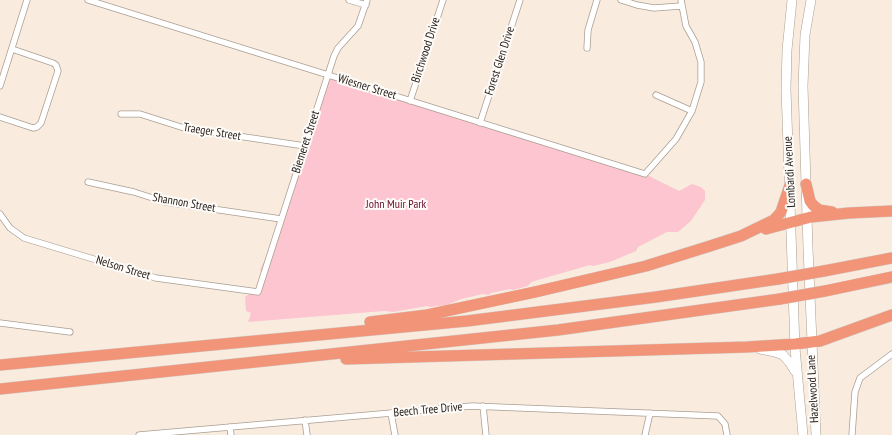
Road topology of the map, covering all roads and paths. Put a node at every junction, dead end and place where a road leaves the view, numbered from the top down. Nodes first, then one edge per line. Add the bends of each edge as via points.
1 (28, 0) edge
2 (88, 0) edge
3 (349, 0) edge
4 (443, 0) edge
5 (520, 0) edge
6 (597, 0) edge
7 (621, 0) edge
8 (792, 0) edge
9 (811, 0) edge
10 (366, 3) edge
11 (681, 3) edge
12 (587, 48) dead end
13 (12, 50) junction
14 (328, 75) junction
15 (0, 86) edge
16 (656, 95) dead end
17 (410, 101) junction
18 (692, 111) junction
19 (121, 114) dead end
20 (0, 117) edge
21 (480, 123) junction
22 (305, 146) junction
23 (88, 182) dead end
24 (806, 184) junction
25 (790, 185) junction
26 (892, 211) edge
27 (849, 213) junction
28 (0, 214) edge
29 (807, 218) junction
30 (281, 219) junction
31 (792, 222) junction
32 (741, 236) junction
33 (892, 258) edge
34 (892, 277) edge
35 (258, 292) joint
36 (892, 315) edge
37 (0, 323) edge
38 (70, 332) dead end
39 (325, 333) junction
40 (811, 342) junction
41 (795, 344) junction
42 (747, 347) junction
43 (892, 354) edge
44 (317, 356) junction
45 (0, 366) edge
46 (797, 380) junction
47 (0, 388) edge
48 (483, 406) junction
49 (391, 413) junction
50 (650, 413) junction
51 (305, 420) junction
52 (230, 427) junction
53 (154, 434) edge
54 (139, 435) edge
55 (231, 435) edge
56 (307, 435) edge
57 (395, 435) edge
58 (486, 435) edge
59 (646, 435) edge
60 (727, 435) edge
61 (803, 435) edge
62 (816, 435) edge
63 (852, 435) edge

1 - 13 street
2 - 14 street, Wiesner Street
3 - 10 street
4 - 17 street, Birchwood Drive
5 - 21 street, Forest Glen Drive
6 - 12 street via 588,30
7 - 11 street via 654,8 673,8
8 - 25 main road, Lombardi Avenue via 786,70
9 - 24 main road, Lombardi Avenue via 803,66
10 - 14 street, Biemeret Street via 358,26 338,48
11 - 18 street via 686,26 701,62 701,82
13 - 15 street
13 - 20 street via 53,63 58,72 37,127
14 - 17 street, Wiesner Street
14 - 22 street, Biemeret Street
16 - 18 street
17 - 21 street, Wiesner Street
18 - 21 street, Wiesner Street via 676,139 645,174
19 - 22 street, Traeger Street via 140,114 184,128
22 - 30 street, Biemeret Street
23 - 30 street, Shannon Street via 165,202
24 - 27 highway via 810,201 816,208
24 - 29 main road, Lombardi Avenue
25 - 31 main road, Lombardi Avenue
25 - 32 highway via 778,216
26 - 27 highway
27 - 29 highway
28 - 35 street, Nelson Street via 10,228 24,238 156,278
29 - 31 highway
29 - 40 main road, Lombardi Avenue
30 - 35 street, Biemeret Street
31 - 32 highway
31 - 41 main road, Lombardi Avenue
32 - 39 highway via 646,266 535,292
33 - 39 highway, bridge via 778,279 561,310
34 - 44 highway, bridge via 780,298 558,330
36 - 40 highway
37 - 38 street
39 - 45 highway
40 - 41 highway
40 - 62 main road, Hazelwood Lane
41 - 42 highway
41 - 46 main road, Hazelwood Lane
42 - 44 highway via 352,359
42 - 46 main road via 783,355 793,366
43 - 63 street via 860,378 855,392
44 - 47 highway
46 - 61 main road, Hazelwood Lane
48 - 49 street, Beech Tree Drive
48 - 50 street, Beech Tree Drive
48 - 58 street
49 - 51 street, Beech Tree Drive
49 - 57 street
50 - 59 street
50 - 60 street, Beech Tree Drive via 718,416 725,424
51 - 52 street, Beech Tree Drive
51 - 56 street
52 - 53 street, Beech Tree Drive
52 - 55 street
53 - 54 street, Beech Tree Drive

